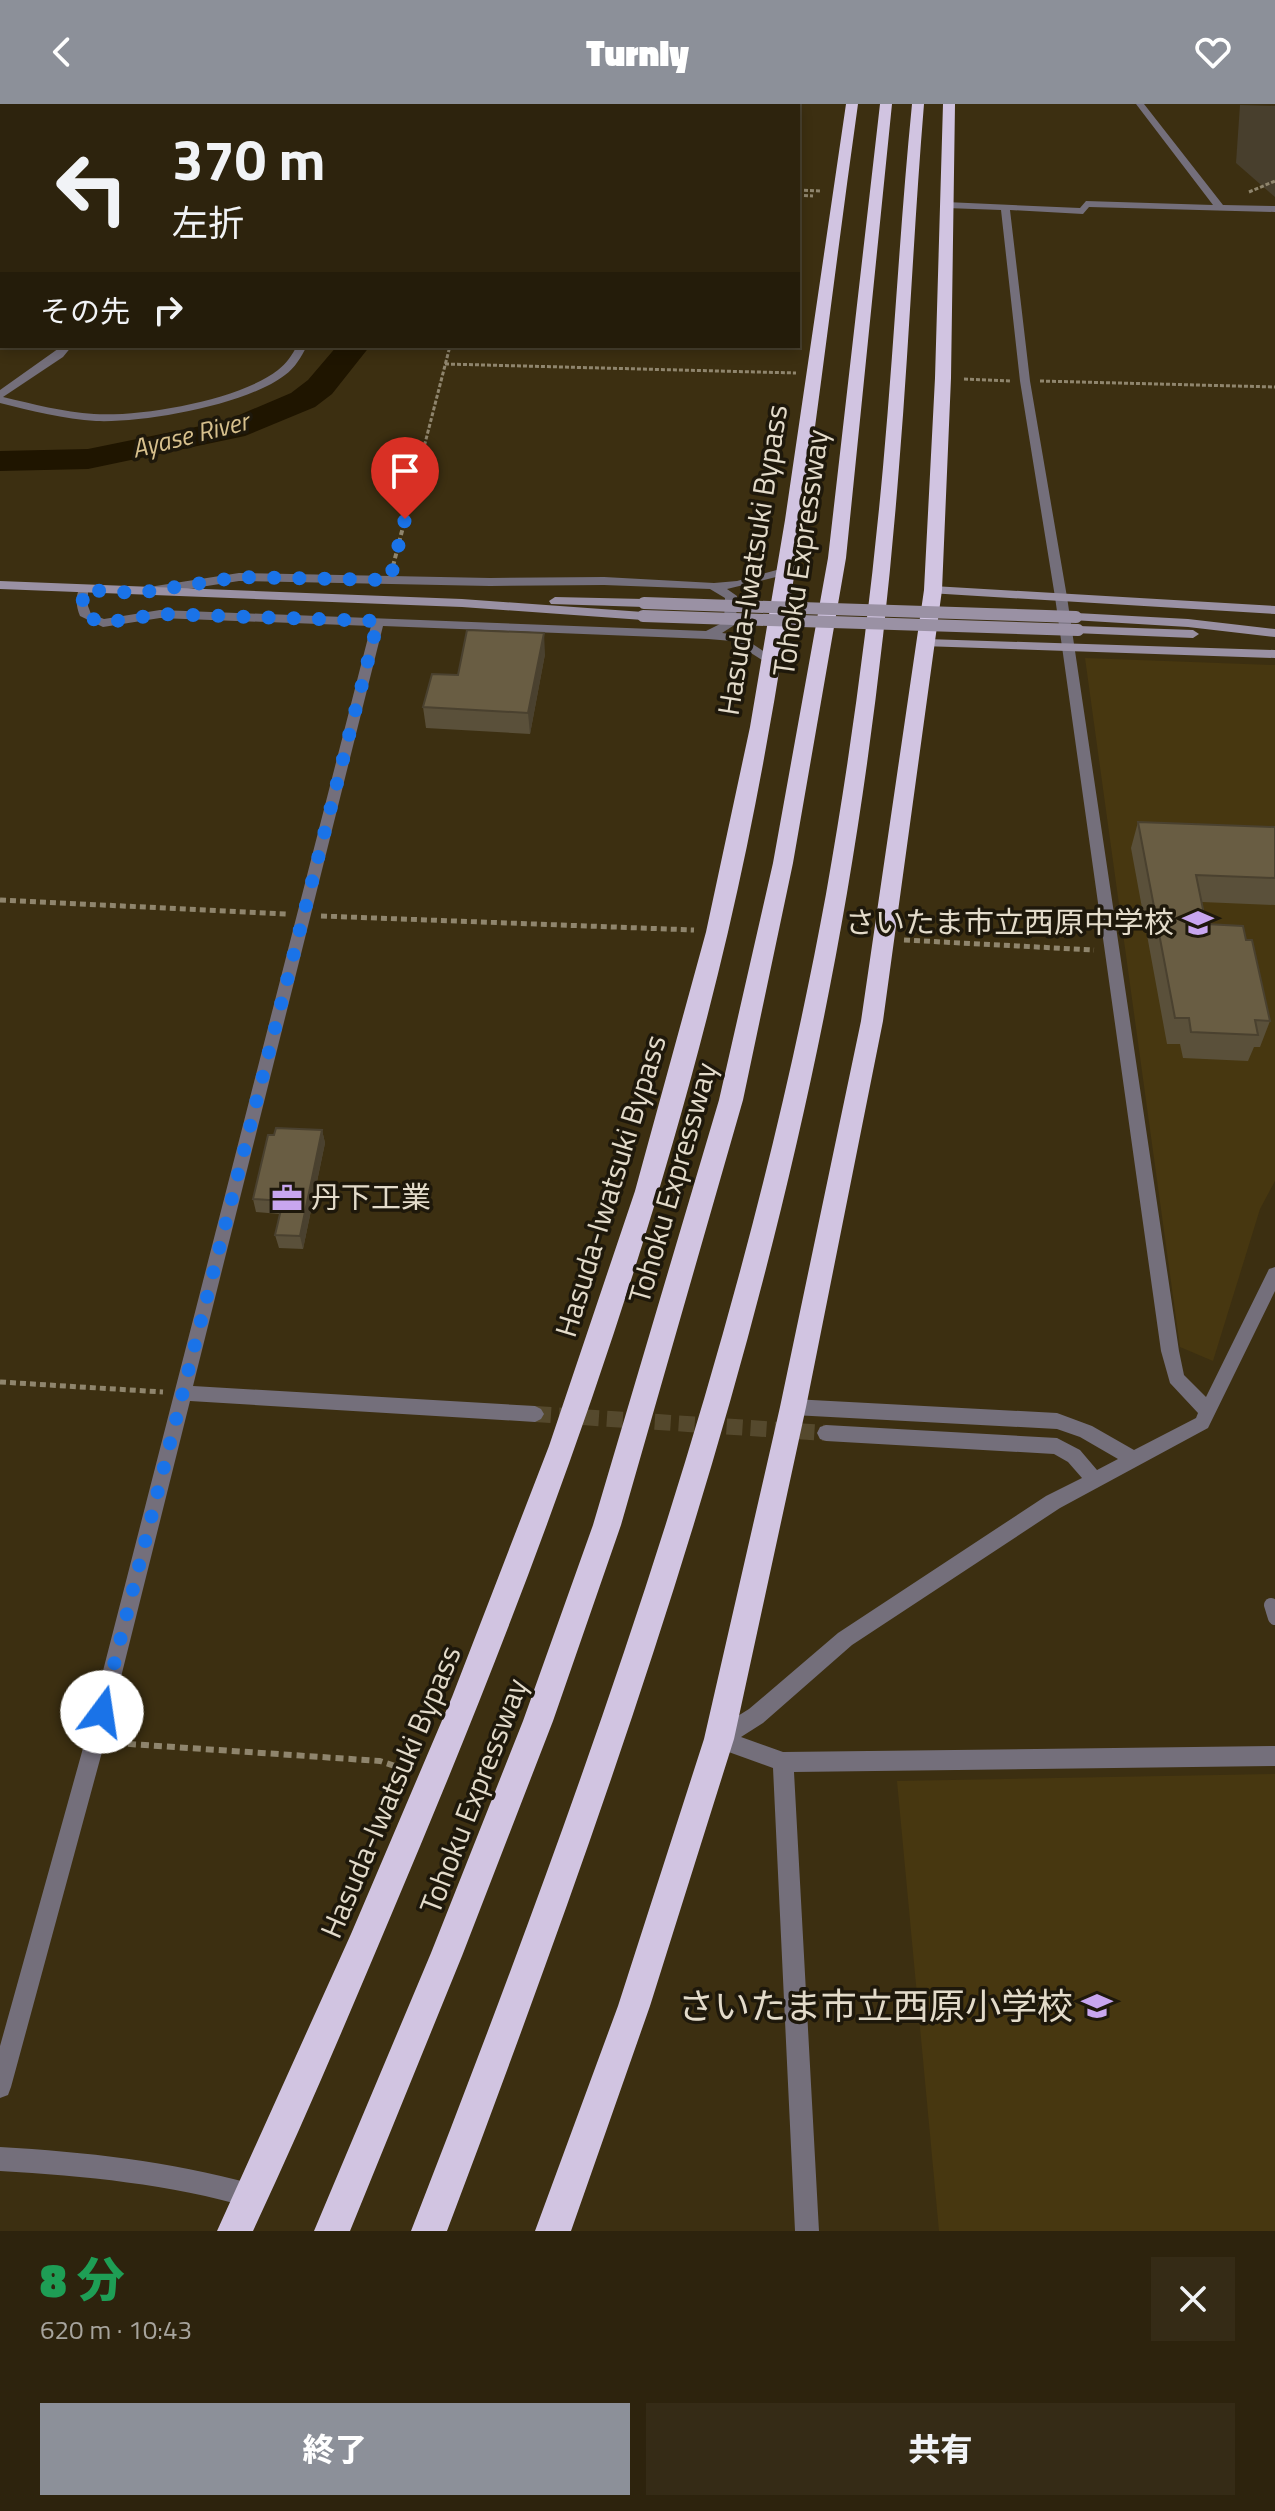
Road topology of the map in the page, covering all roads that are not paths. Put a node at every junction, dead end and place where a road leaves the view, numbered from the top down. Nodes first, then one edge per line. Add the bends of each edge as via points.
1 (852, 104) edge
2 (886, 104) edge
3 (918, 104) edge
4 (949, 104) edge
5 (1140, 104) edge
6 (946, 205) junction
7 (1219, 206) junction
8 (1005, 207) junction
9 (1241, 207) junction
10 (1275, 209) edge
11 (1275, 223) edge
12 (65, 348) edge
13 (301, 348) edge
14 (0, 397) edge
15 (784, 572) junction
16 (0, 585) edge
17 (713, 586) junction
18 (84, 590) junction
19 (933, 590) junction
20 (139, 593) junction
21 (1061, 597) junction
22 (1275, 610) edge
23 (378, 621) junction
24 (1275, 634) edge
25 (708, 635) junction
26 (926, 643) junction
27 (1068, 647) junction
28 (1275, 654) edge
29 (770, 661) junction
30 (1275, 1274) edge
31 (1266, 1310) edge
32 (181, 1393) junction
33 (793, 1407) junction
34 (1209, 1412) junction
35 (535, 1414) tunnel mouth
36 (826, 1433) tunnel mouth
37 (1134, 1459) junction
38 (1094, 1479) junction
39 (719, 1739) junction
40 (1275, 1756) edge
41 (783, 1762) junction
42 (0, 2087) edge
43 (0, 2159) edge
44 (252, 2196) junction
45 (235, 2231) edge
46 (332, 2231) edge
47 (429, 2231) edge
48 (553, 2231) edge
49 (807, 2231) edge

1 - 15 highway, Hasuda-Iwatsuki Bypass
2 - 46 highway, Tohoku Expressway via 837,558 783,863 731,1100 607,1525 538,1721
3 - 47 highway via 879,587 824,955 784,1134 733,1343 657,1606 550,1915
4 - 6 highway
5 - 7 street
6 - 8 street
6 - 19 highway
7 - 8 street via 1086,204 1083,211
7 - 9 street
8 - 21 street via 1025,381
9 - 10 street
9 - 11 street
12 - 14 street
13 - 14 street via 282,373 226,398 175,410 109,418 58,413
15 - 17 street
15 - 29 highway, Hasuda-Iwatsuki Bypass
16 - 18 street
17 - 20 street via 239,577
17 - 25 street via 731,596 730,624
18 - 20 street
18 - 23 street via 86,616 103,623 160,614
19 - 21 street
19 - 26 highway
20 - 24 street, bridge
21 - 22 street
21 - 27 street
23 - 25 street
23 - 32 street
25 - 29 street via 735,638
26 - 27 street
26 - 33 highway via 872,1021
27 - 28 street
27 - 34 street via 1170,1351 1176,1378
29 - 44 highway, Hasuda-Iwatsuki Bypass via 747,799 666,1128 562,1450 435,1779
30 - 31 street
31 - 34 street
32 - 35 street
32 - 42 street via 95,1741
33 - 37 street via 1057,1421
33 - 39 highway
34 - 37 street via 1202,1423
36 - 38 street via 1057,1446
37 - 38 street
38 - 39 street via 845,1639 756,1716
39 - 41 street
39 - 48 highway via 634,2006
40 - 41 street
41 - 49 street
43 - 44 street via 122,2166
44 - 45 highway, Hasuda-Iwatsuki Bypass

